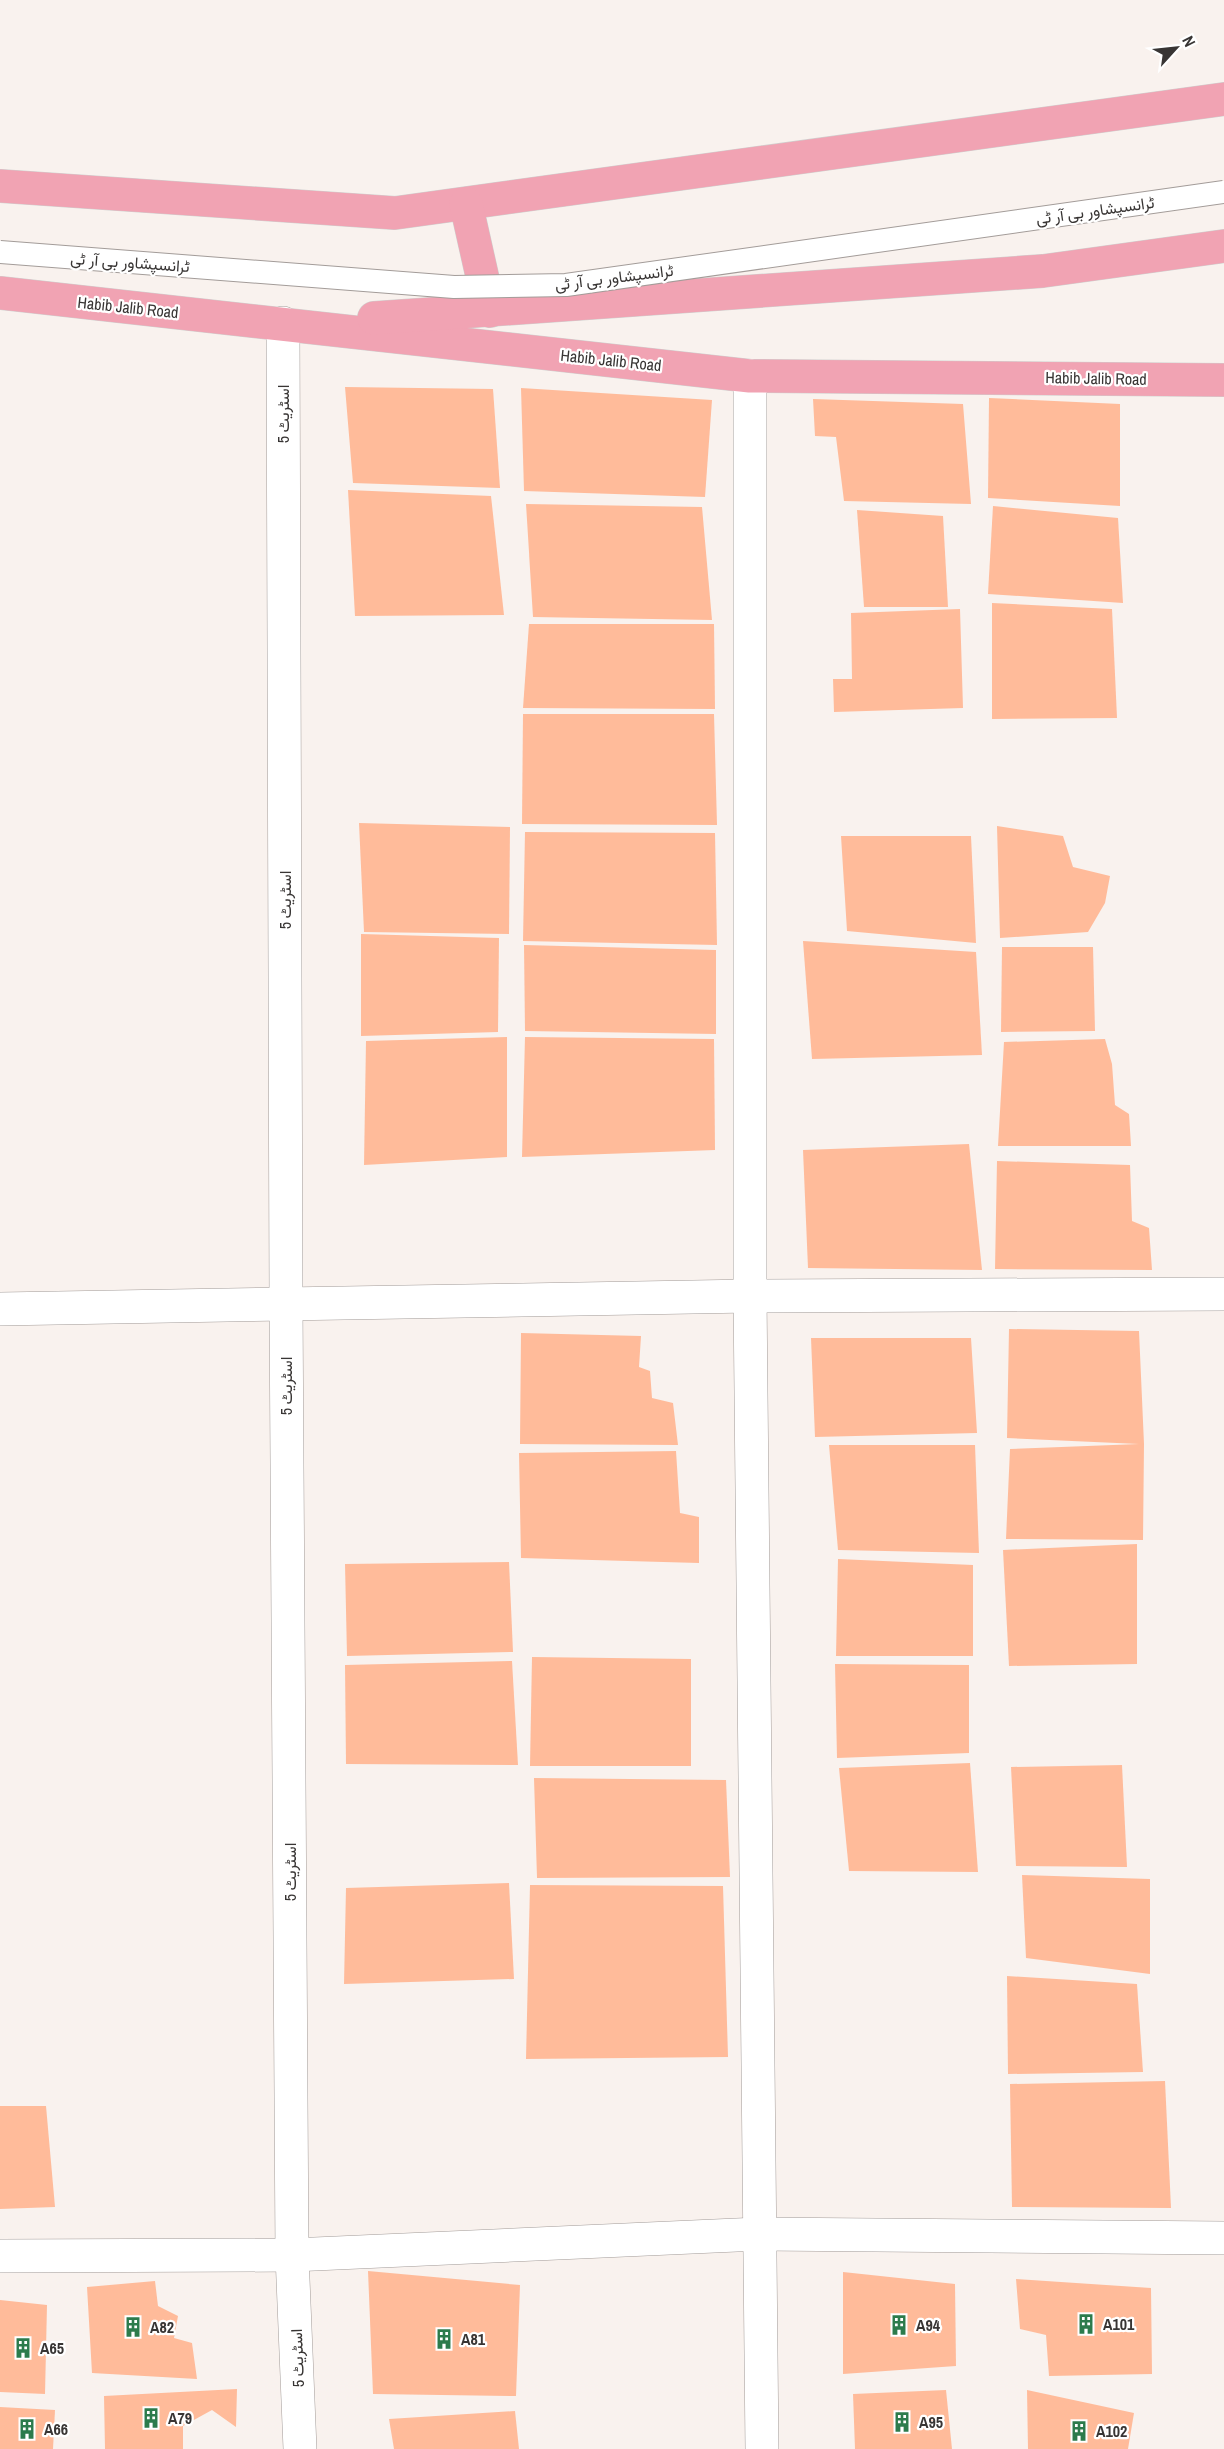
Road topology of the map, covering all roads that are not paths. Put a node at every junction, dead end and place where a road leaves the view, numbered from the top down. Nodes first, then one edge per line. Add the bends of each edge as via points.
1 (1224, 99) edge
2 (0, 186) edge
3 (1224, 192) edge
4 (466, 204) junction
5 (1224, 246) edge
6 (0, 252) edge
7 (0, 293) edge
8 (490, 311) junction
9 (283, 323) junction
10 (750, 376) junction
11 (1224, 380) edge
12 (1224, 1294) edge
13 (750, 1296) junction
14 (286, 1304) junction
15 (0, 1309) edge
16 (759, 2234) junction
17 (1224, 2238) edge
18 (292, 2255) junction
19 (0, 2256) edge
20 (300, 2449) edge
21 (762, 2449) edge

1 - 4 main road
2 - 4 main road via 395,213
3 - 6 lane, ٹرانسپشاور بی آر ٹی, bridge via 566,285 454,287
4 - 8 main road
5 - 8 main road via 1043,271
7 - 9 main road, Habib Jalib Road
8 - 9 main road
9 - 10 main road, Habib Jalib Road
9 - 14 street, اسٹریٹ 5
10 - 11 main road, Habib Jalib Road
10 - 13 street
12 - 13 street
13 - 14 street
13 - 16 street
14 - 15 street
14 - 18 street, اسٹریٹ 5
16 - 17 street
16 - 18 street
16 - 21 street
18 - 19 street
18 - 20 street, اسٹریٹ 5

